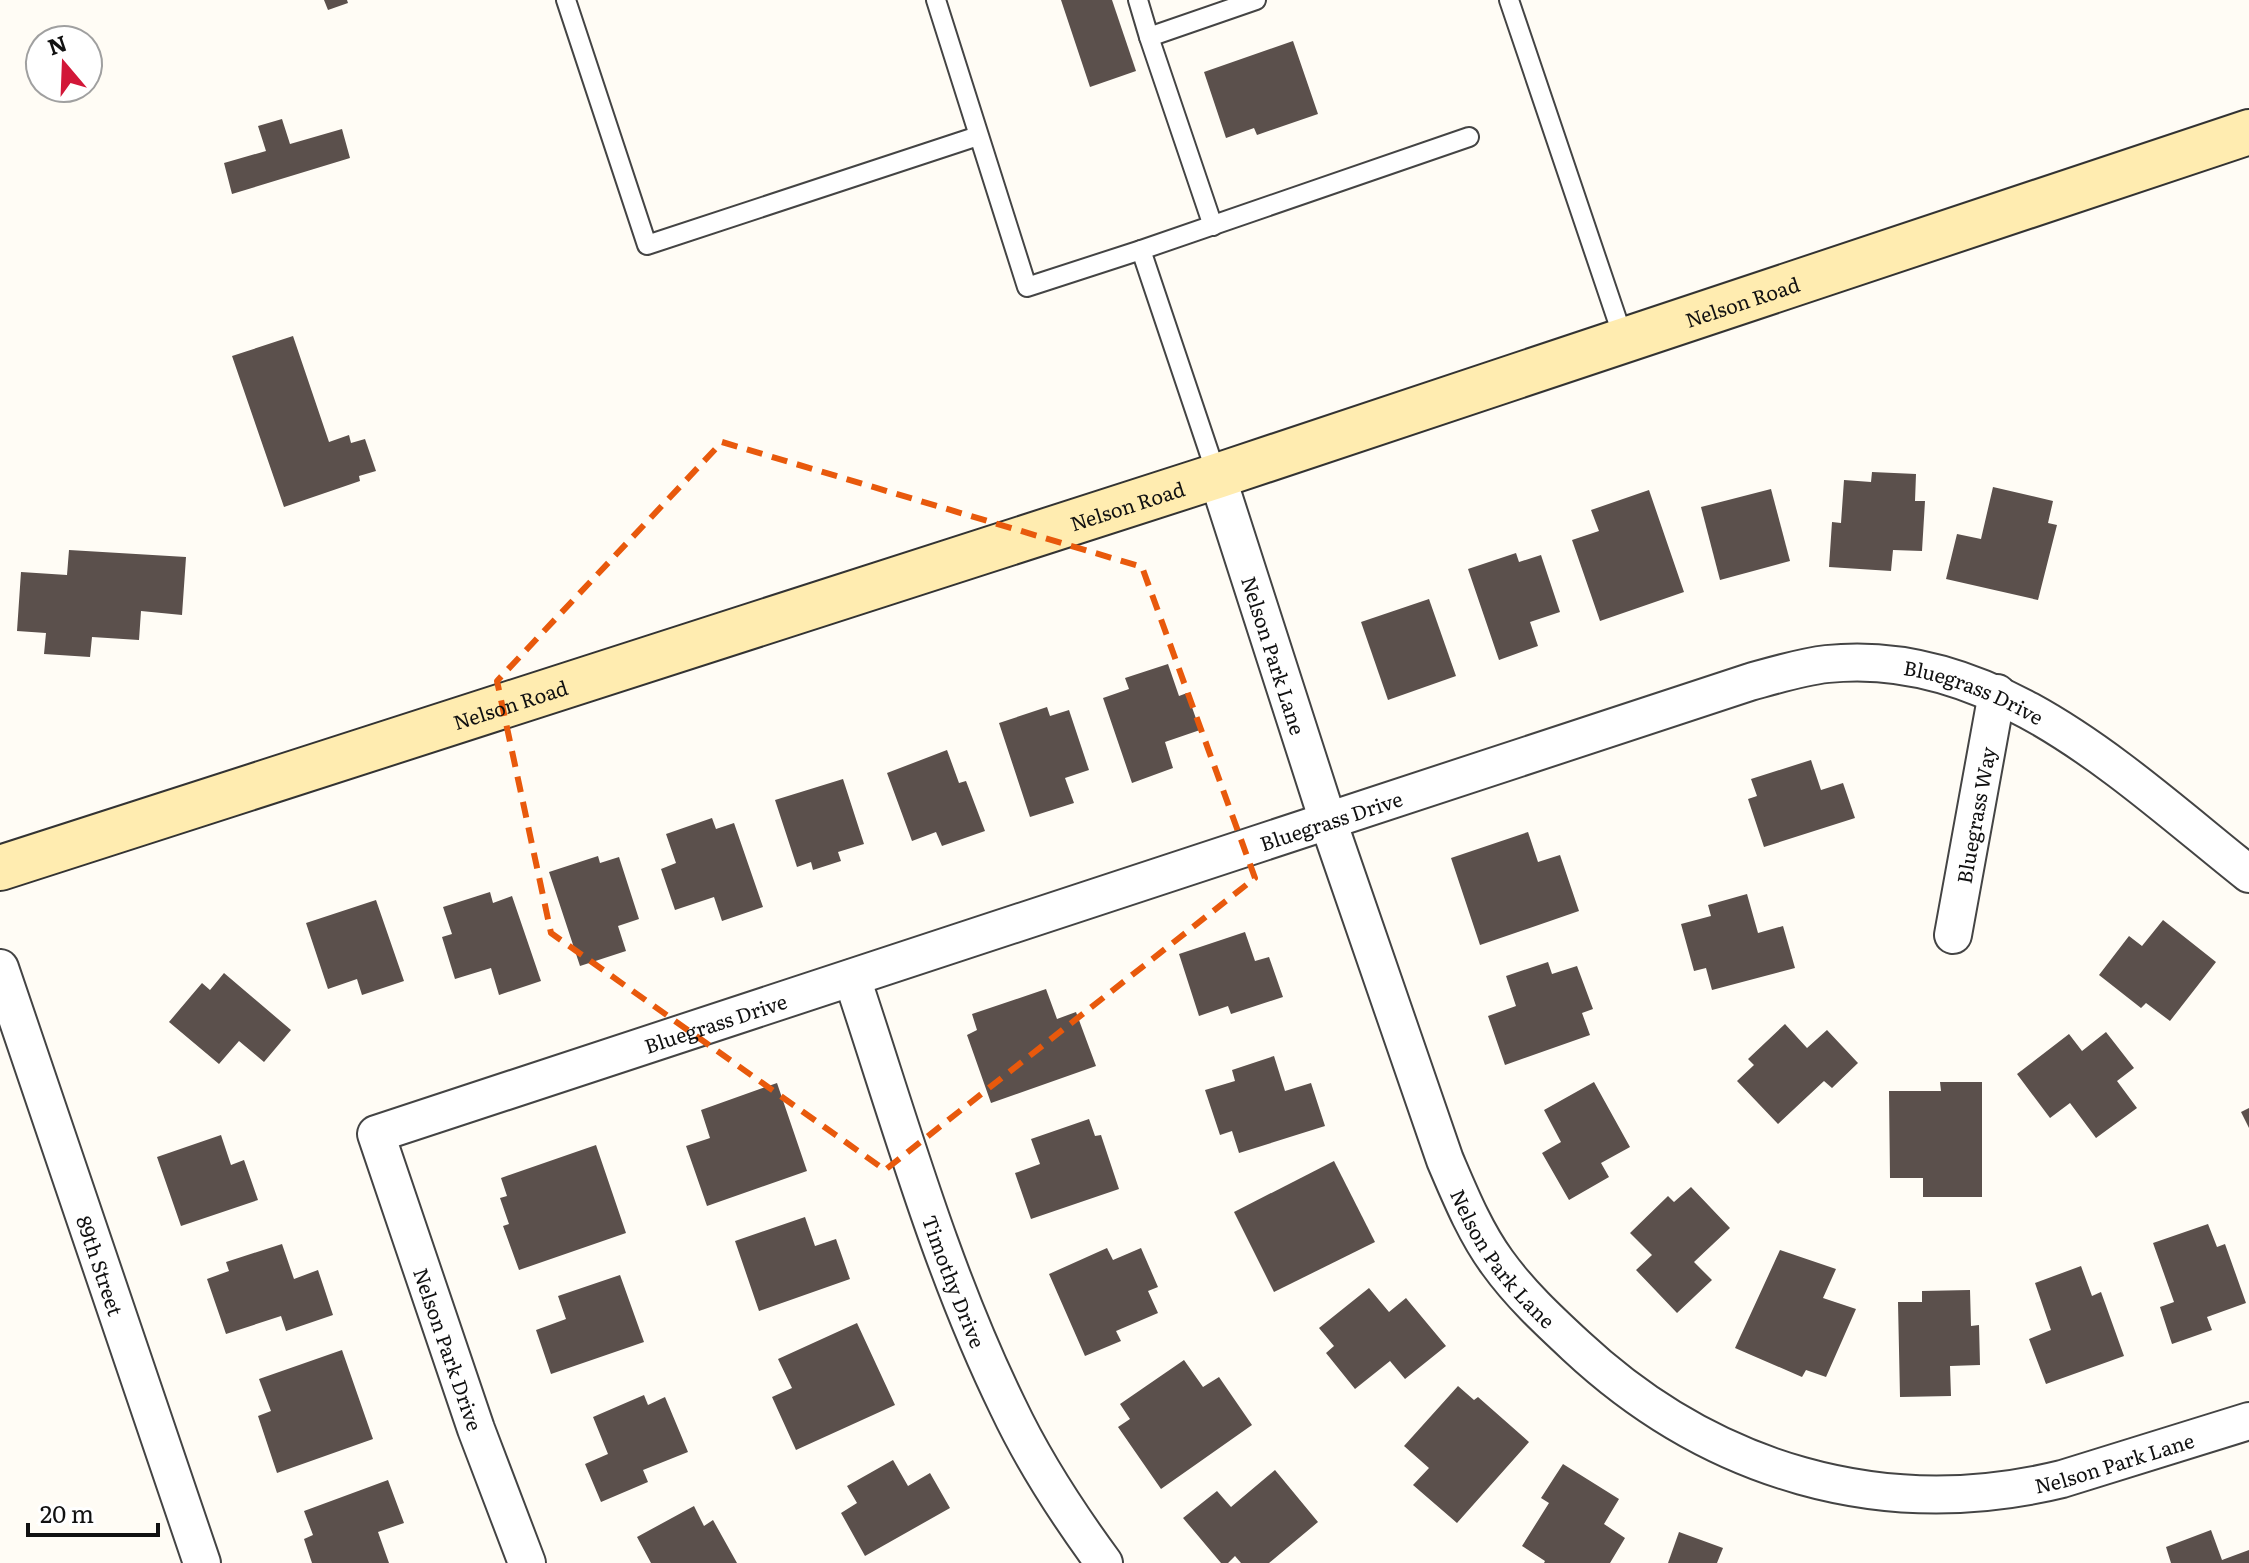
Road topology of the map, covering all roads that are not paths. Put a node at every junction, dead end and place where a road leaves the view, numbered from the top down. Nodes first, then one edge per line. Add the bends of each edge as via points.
1 (566, 0) edge
2 (936, 0) edge
3 (1138, 0) edge
4 (1256, 0) edge
5 (1509, 0) edge
6 (1149, 37) junction
7 (2249, 132) edge
8 (978, 136) junction
9 (1469, 137) dead end
10 (1213, 226) junction
11 (1141, 250) junction
12 (1624, 340) junction
13 (1217, 476) junction
14 (1997, 693) junction
15 (1328, 821) junction
16 (0, 868) edge
17 (2249, 874) edge
18 (1953, 935) dead end
19 (0, 968) edge
20 (852, 978) junction
21 (376, 1134) joint
22 (2249, 1421) edge
23 (202, 1563) edge
24 (527, 1563) edge
25 (1104, 1563) edge

1 - 8 lane via 647,245
2 - 8 lane
3 - 6 lane
4 - 6 lane
5 - 12 lane
6 - 10 lane
7 - 12 main road, Nelson Road
8 - 11 lane via 1027,287
9 - 10 lane
10 - 11 lane
11 - 13 lane
12 - 13 main road, Nelson Road
13 - 15 street, Nelson Park Lane
13 - 16 main road, Nelson Road
14 - 15 street, Bluegrass Drive via 1908,668 1850,663 1802,668
14 - 17 street, Bluegrass Drive via 2104,759
14 - 18 street, Bluegrass Way
15 - 20 street, Bluegrass Drive
15 - 22 street, Nelson Park Lane via 1445,1160 1482,1237 1552,1324 1606,1374 1663,1415 1754,1460 1811,1479 1885,1492 1946,1494 2032,1487
19 - 23 street, 89th Street
20 - 21 street, Bluegrass Drive
20 - 25 street, Timothy Drive via 971,1324 1021,1433
21 - 24 street, Nelson Park Drive

